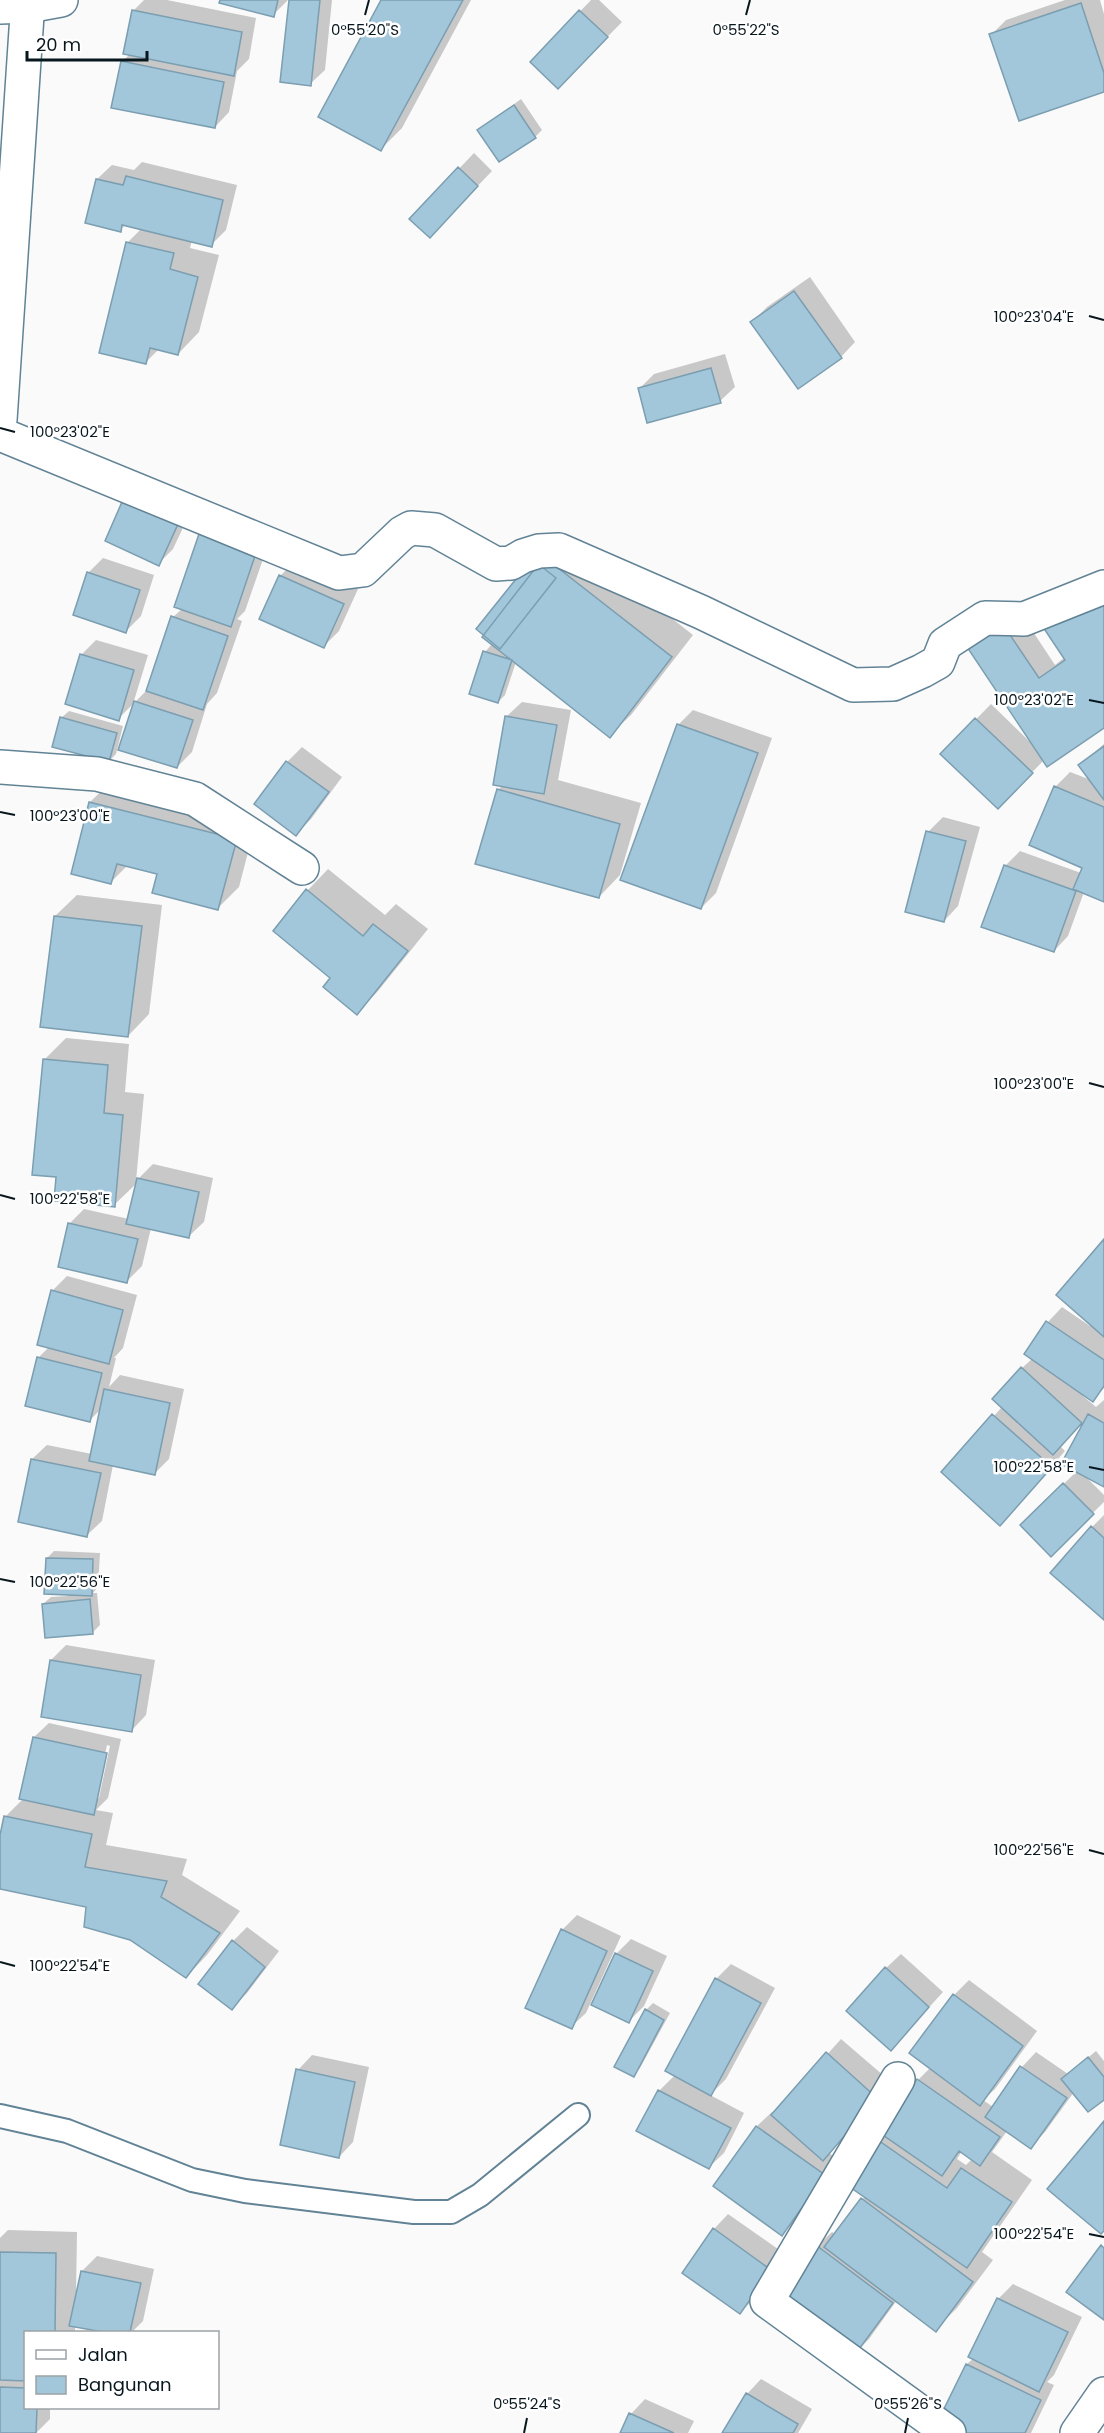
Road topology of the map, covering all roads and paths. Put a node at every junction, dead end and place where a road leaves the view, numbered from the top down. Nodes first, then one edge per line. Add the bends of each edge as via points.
1 (61, 0) edge
2 (19, 4) edge
3 (0, 420) edge
4 (0, 434) edge
5 (1104, 587) edge
6 (0, 767) edge
7 (302, 868) dead end
8 (898, 2079) dead end
9 (578, 2115) dead end
10 (0, 2116) edge
11 (1104, 2394) edge
12 (949, 2433) edge
13 (1077, 2433) edge

1 - 2 street
2 - 3 street
4 - 5 street via 339,573 363,570 411,528 435,530 496,564 511,563 539,551 559,550 853,685 892,684 922,671 938,662 945,644 985,618 1024,619
6 - 7 street via 97,774 195,799
8 - 12 street via 767,2301
9 - 10 lane via 480,2195 451,2212 414,2211 192,2180 68,2131
11 - 13 street

